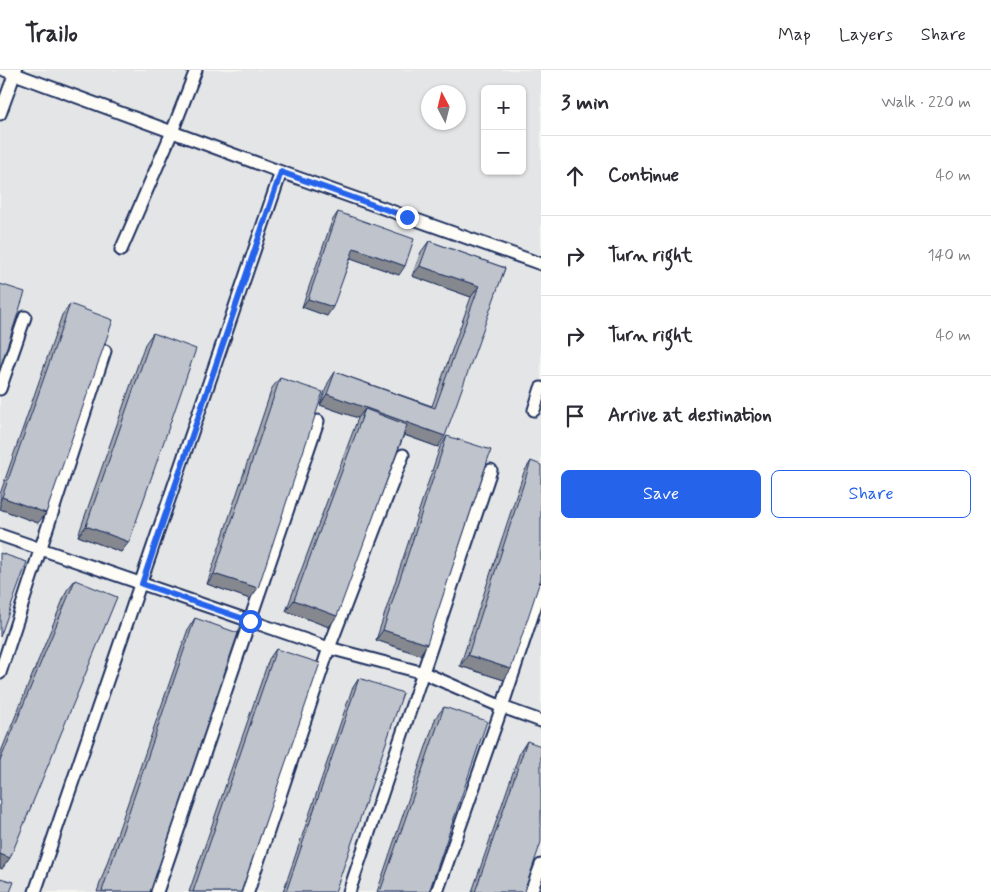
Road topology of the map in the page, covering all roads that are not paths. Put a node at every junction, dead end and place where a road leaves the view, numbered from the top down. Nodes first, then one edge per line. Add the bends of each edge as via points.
1 (196, 70) edge
2 (12, 71) edge
3 (0, 114) edge
4 (172, 132) junction
5 (281, 172) junction
6 (121, 250) dead end
7 (541, 264) edge
8 (25, 317) edge
9 (105, 351) edge
10 (541, 388) edge
11 (0, 389) edge
12 (534, 410) dead end
13 (318, 421) edge
14 (403, 455) edge
15 (491, 470) edge
16 (0, 535) edge
17 (42, 549) junction
18 (142, 584) junction
19 (541, 589) edge
20 (250, 621) junction
21 (329, 648) junction
22 (0, 673) edge
23 (424, 673) junction
24 (502, 708) junction
25 (541, 721) edge
26 (541, 865) edge
27 (35, 892) edge
28 (158, 892) edge
29 (248, 892) edge
30 (349, 892) edge
31 (437, 892) edge
32 (531, 892) edge

1 - 4 lane
2 - 3 lane
2 - 4 lane
4 - 5 lane
4 - 6 lane
5 - 7 lane
5 - 18 lane
8 - 11 lane
9 - 17 lane
10 - 12 lane
13 - 20 lane
14 - 21 lane
15 - 23 lane
16 - 17 lane
17 - 18 lane
17 - 22 lane
18 - 20 lane
18 - 27 lane
19 - 24 lane
20 - 21 lane
20 - 28 lane
21 - 23 lane
21 - 29 lane
23 - 24 lane
23 - 30 lane
24 - 25 lane
24 - 31 lane
26 - 32 lane

